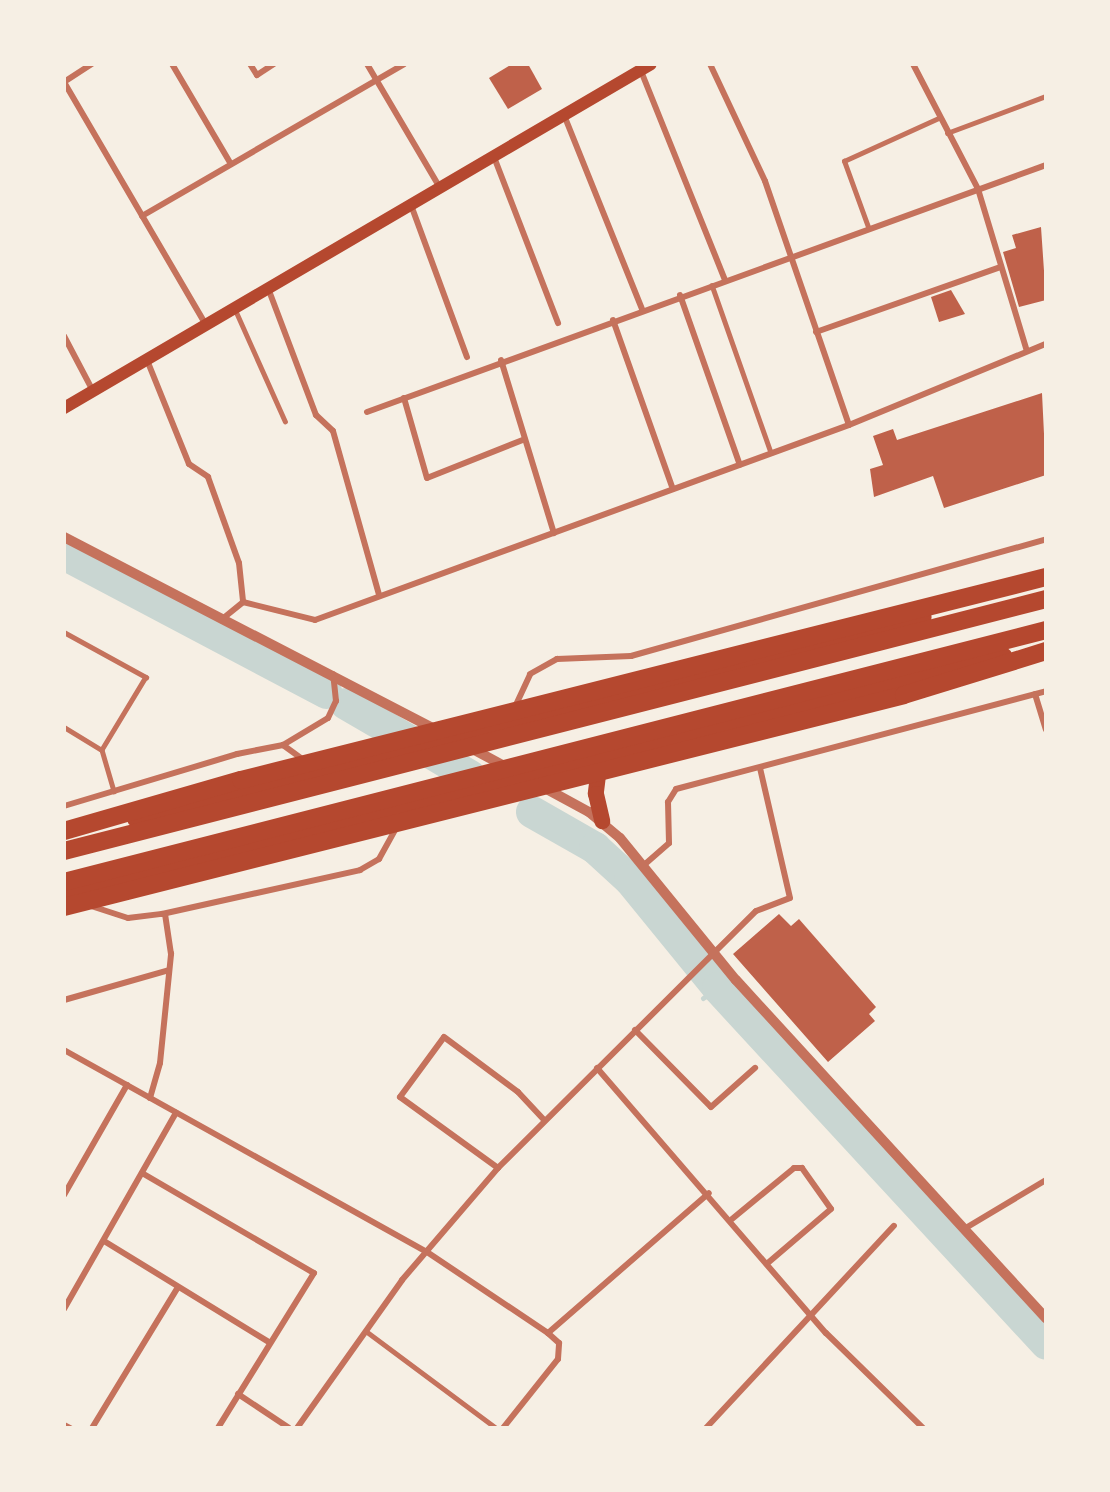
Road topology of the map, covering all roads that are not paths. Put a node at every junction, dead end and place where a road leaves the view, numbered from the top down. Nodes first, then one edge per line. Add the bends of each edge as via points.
1 (92, 64) edge
2 (172, 64) edge
3 (250, 64) edge
4 (274, 64) edge
5 (367, 64) edge
6 (405, 64) edge
7 (710, 64) edge
8 (913, 64) edge
9 (646, 68) edge
10 (376, 81) junction
11 (64, 82) edge
12 (1046, 96) edge
13 (564, 115) junction
14 (939, 118) junction
15 (947, 133) junction
16 (493, 156) junction
17 (231, 164) junction
18 (1046, 165) edge
19 (440, 188) junction
20 (978, 189) junction
21 (411, 205) junction
22 (142, 216) junction
23 (868, 227) junction
24 (790, 255) junction
25 (1001, 267) junction
26 (725, 280) junction
27 (712, 285) junction
28 (268, 288) junction
29 (680, 296) junction
30 (235, 309) junction
31 (642, 309) junction
32 (613, 320) junction
33 (558, 323) dead end
34 (206, 326) junction
35 (816, 332) junction
36 (64, 336) edge
37 (1046, 344) edge
38 (1027, 351) junction
39 (467, 357) dead end
40 (147, 360) junction
41 (501, 360) junction
42 (93, 392) junction
43 (404, 398) junction
44 (64, 408) edge
45 (367, 412) dead end
46 (285, 421) dead end
47 (849, 425) junction
48 (525, 440) junction
49 (771, 453) junction
50 (740, 465) junction
51 (673, 489) junction
52 (554, 533) junction
53 (64, 537) edge
54 (1046, 539) edge
55 (1046, 577) edge
56 (1046, 586) edge
57 (379, 595) junction
58 (1046, 599) edge
59 (243, 602) junction
60 (221, 620) junction
61 (1046, 630) edge
62 (64, 632) edge
63 (1046, 645) edge
64 (1046, 651) edge
65 (333, 673) junction
66 (1046, 691) edge
67 (1035, 694) junction
68 (514, 722) junction
69 (64, 727) edge
70 (1046, 729) edge
71 (452, 738) junction
72 (283, 745) junction
73 (102, 750) junction
74 (600, 758) junction
75 (760, 768) junction
76 (321, 772) junction
77 (525, 777) junction
78 (114, 791) junction
79 (64, 806) edge
80 (408, 808) junction
81 (602, 821) junction
82 (64, 831) edge
83 (64, 837) edge
84 (64, 851) edge
85 (644, 865) junction
86 (65, 894) edge
87 (165, 914) junction
88 (710, 958) junction
89 (169, 970) junction
90 (64, 1000) edge
91 (635, 1030) junction
92 (64, 1050) edge
93 (597, 1068) junction
94 (755, 1068) dead end
95 (127, 1085) junction
96 (150, 1098) junction
97 (176, 1113) junction
98 (544, 1120) junction
99 (498, 1168) junction
100 (142, 1173) junction
101 (1046, 1180) edge
102 (709, 1192) junction
103 (64, 1195) edge
104 (732, 1219) junction
105 (894, 1226) dead end
106 (964, 1229) junction
107 (104, 1241) junction
108 (427, 1252) junction
109 (769, 1263) junction
110 (178, 1287) junction
111 (64, 1309) edge
112 (814, 1315) junction
113 (1046, 1318) edge
114 (366, 1331) junction
115 (548, 1333) junction
116 (269, 1342) junction
117 (238, 1394) junction
118 (64, 1425) edge
119 (70, 1428) edge
120 (92, 1428) edge
121 (219, 1428) edge
122 (289, 1428) edge
123 (297, 1428) edge
124 (496, 1428) edge
125 (502, 1428) edge
126 (706, 1428) edge
127 (922, 1428) edge

1 - 11 street
2 - 17 street
3 - 4 street via 257,75
5 - 10 street
6 - 10 street
7 - 24 street via 765,181
8 - 14 street
9 - 13 main road
9 - 26 street
10 - 17 street
10 - 19 street
11 - 22 street
12 - 15 lane
13 - 16 main road
13 - 31 street
14 - 15 street
14 - 23 lane via 844,161
15 - 20 street
16 - 19 main road
16 - 33 street
17 - 22 street
18 - 20 street
19 - 21 main road
20 - 23 street
20 - 25 street
21 - 28 main road
21 - 39 street
22 - 34 street
23 - 24 street
24 - 26 street
24 - 35 street
25 - 35 street
25 - 38 street
26 - 27 street
27 - 29 street
27 - 49 lane
28 - 30 main road
28 - 57 street via 316,415 333,431
29 - 31 street
29 - 50 street
30 - 34 main road
30 - 46 lane
31 - 32 street
32 - 41 street
32 - 51 street
34 - 40 main road
35 - 47 street
36 - 42 street
37 - 38 street
38 - 47 street
40 - 42 main road
40 - 59 street via 189,464 208,477 239,563
41 - 43 street
41 - 48 street
42 - 44 main road
43 - 45 street
43 - 48 street via 427,478
47 - 49 street
48 - 52 street
49 - 50 street
50 - 51 street
51 - 52 street
52 - 57 street
53 - 60 street
54 - 68 street via 631,656 557,659 542,665 522,686
55 - 82 highway via 766,646
56 - 68 highway
57 - 59 street via 315,620
58 - 84 highway
59 - 60 street
60 - 65 street
61 - 86 highway
62 - 73 lane via 146,677
63 - 74 highway
64 - 86 highway via 904,695
65 - 71 street
65 - 72 street via 336,701 328,718
66 - 67 street
67 - 70 street
67 - 75 street
68 - 71 highway
69 - 73 lane
71 - 76 highway
71 - 77 street
72 - 76 street
72 - 78 street
73 - 78 lane
74 - 77 highway
74 - 81 highway via 597,794
75 - 85 street via 676,789 668,802 669,843
75 - 88 street via 790,898 756,911
76 - 83 highway
77 - 80 highway
77 - 81 street
78 - 79 street
80 - 86 highway
80 - 87 street via 379,859 360,870
81 - 85 street
85 - 88 street
86 - 87 street via 104,914
87 - 89 street
88 - 91 street
88 - 106 street
89 - 90 street
89 - 96 street via 160,1063
91 - 93 street
91 - 94 street via 711,1107
92 - 95 street
93 - 98 street
93 - 102 street
95 - 96 street
95 - 103 street
96 - 97 street
97 - 100 street
97 - 108 street
98 - 99 street
98 - 99 street via 518,1092 444,1037 400,1097
99 - 108 street
100 - 107 street
100 - 116 street via 314,1274
101 - 106 street
102 - 104 street
102 - 115 street
104 - 109 street
104 - 109 street via 794,1168 802,1168 831,1209
105 - 112 street
106 - 113 street
107 - 110 street
107 - 111 street
108 - 114 street
108 - 115 street
109 - 112 street
110 - 116 street
110 - 120 street
112 - 126 street
112 - 127 street
114 - 123 street
114 - 124 lane
115 - 125 street via 559,1343 558,1359
116 - 117 street
117 - 121 street
117 - 122 street
118 - 119 street

